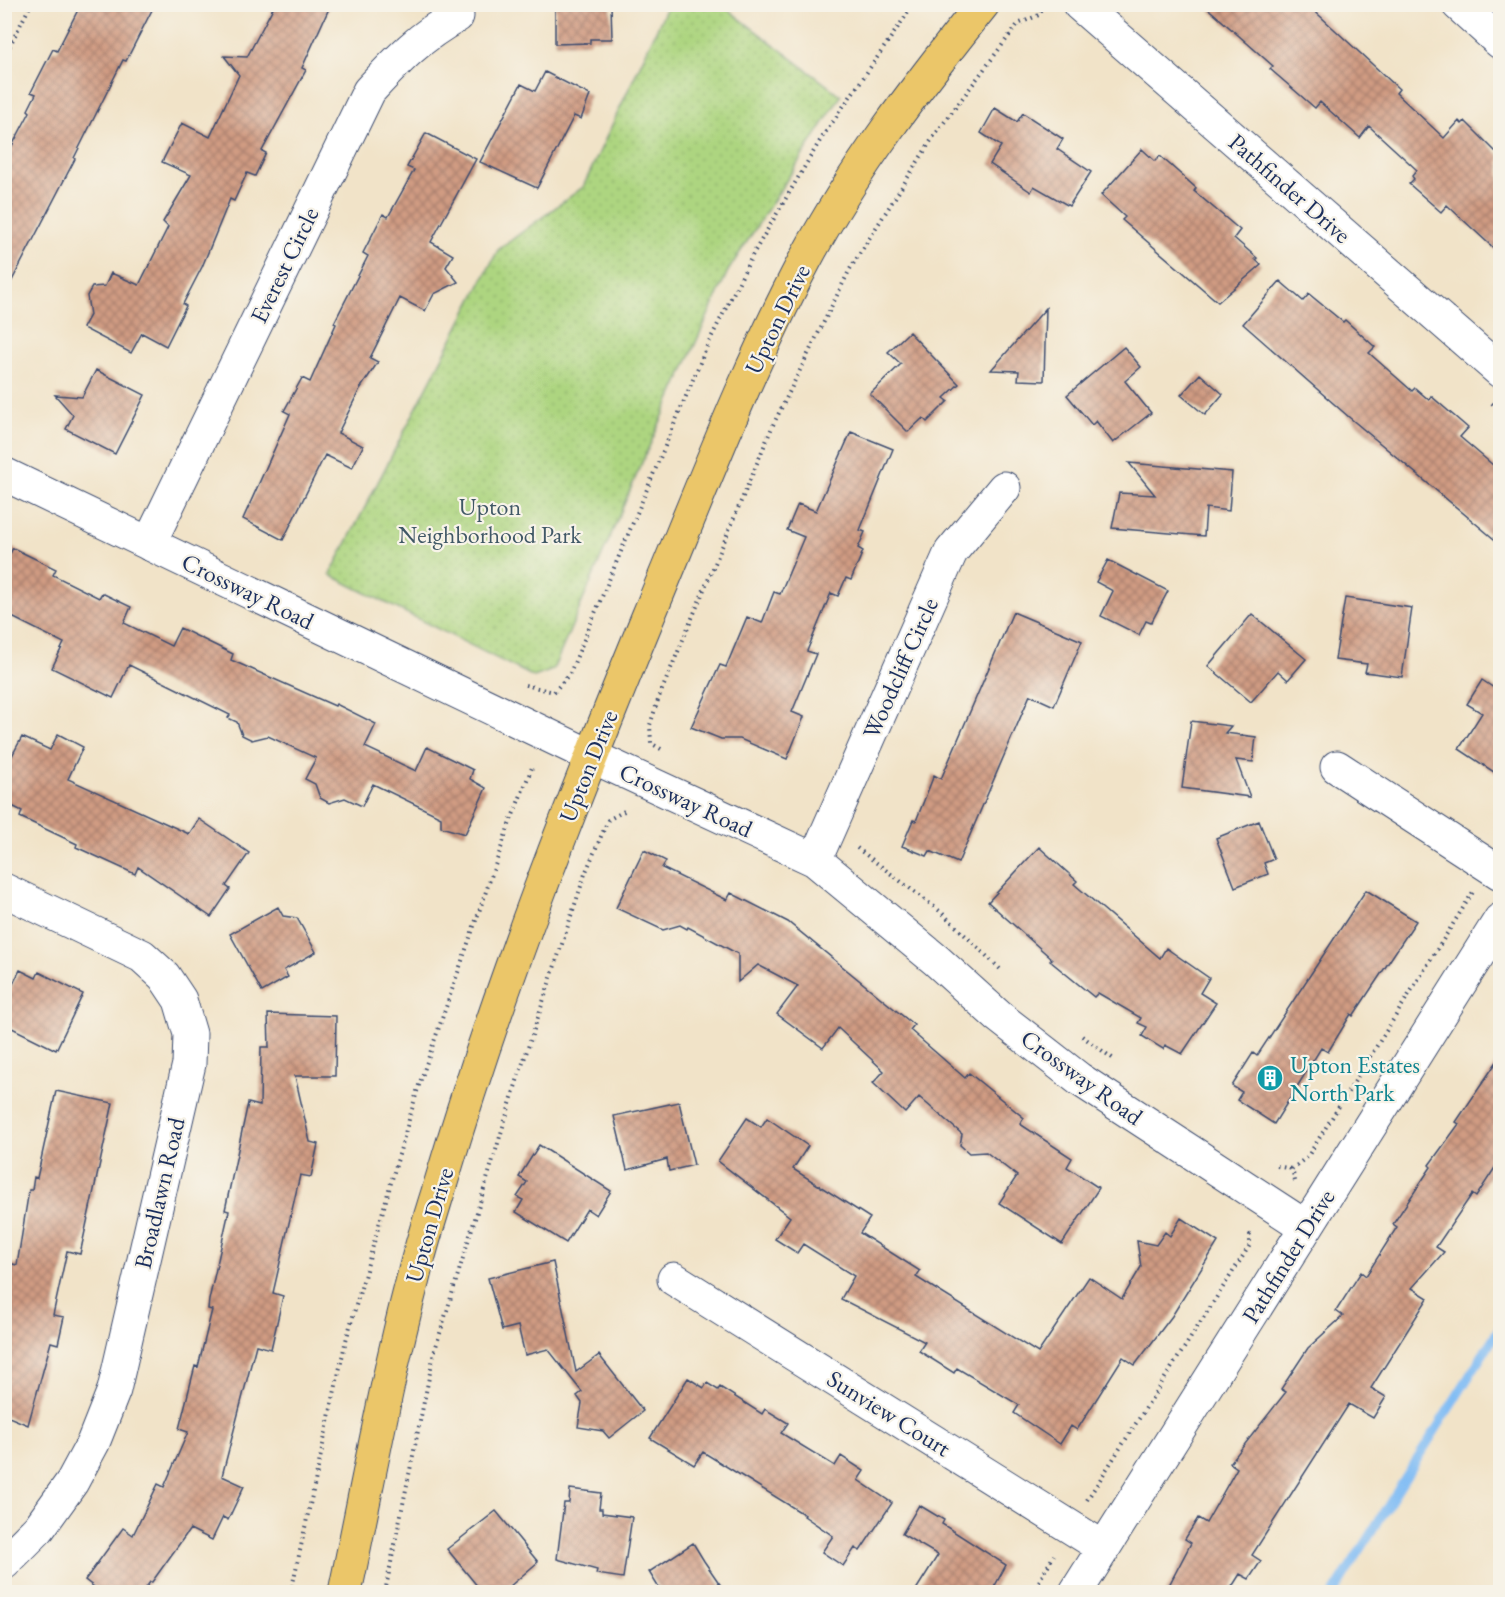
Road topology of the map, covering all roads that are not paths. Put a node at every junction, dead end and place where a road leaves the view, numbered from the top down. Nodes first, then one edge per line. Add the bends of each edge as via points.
1 (983, 4) edge
2 (1079, 4) edge
3 (1458, 4) edge
4 (457, 16) dead end
5 (1500, 42) edge
6 (1500, 370) edge
7 (4, 474) edge
8 (1004, 488) dead end
9 (149, 544) junction
10 (591, 756) junction
11 (1337, 767) dead end
12 (815, 860) junction
13 (1500, 873) edge
14 (4, 890) edge
15 (1500, 920) edge
16 (1306, 1227) junction
17 (674, 1279) dead end
18 (1104, 1548) junction
19 (4, 1563) edge
20 (345, 1593) edge
21 (1076, 1593) edge

1 - 10 main road, Upton Drive via 918,85 859,169 806,258 760,350
2 - 6 street, Pathfinder Drive
3 - 5 street
4 - 9 street, Everest Circle via 406,50 369,91
7 - 9 street, Crossway Road
8 - 12 street, Woodcliff Circle via 951,552
9 - 10 street, Crossway Road
10 - 12 street, Crossway Road
10 - 20 main road, Upton Drive via 516,950 467,1094 413,1277
11 - 13 street
12 - 16 street, Crossway Road via 998,1016 1079,1079
14 - 19 street, Broadlawn Road via 142,956 164,976 180,1000 190,1034 189,1064 114,1390 72,1482 39,1528
15 - 16 street, Pathfinder Drive
16 - 18 street, Pathfinder Drive
17 - 18 street, Sunview Court
18 - 21 street, Pathfinder Drive

